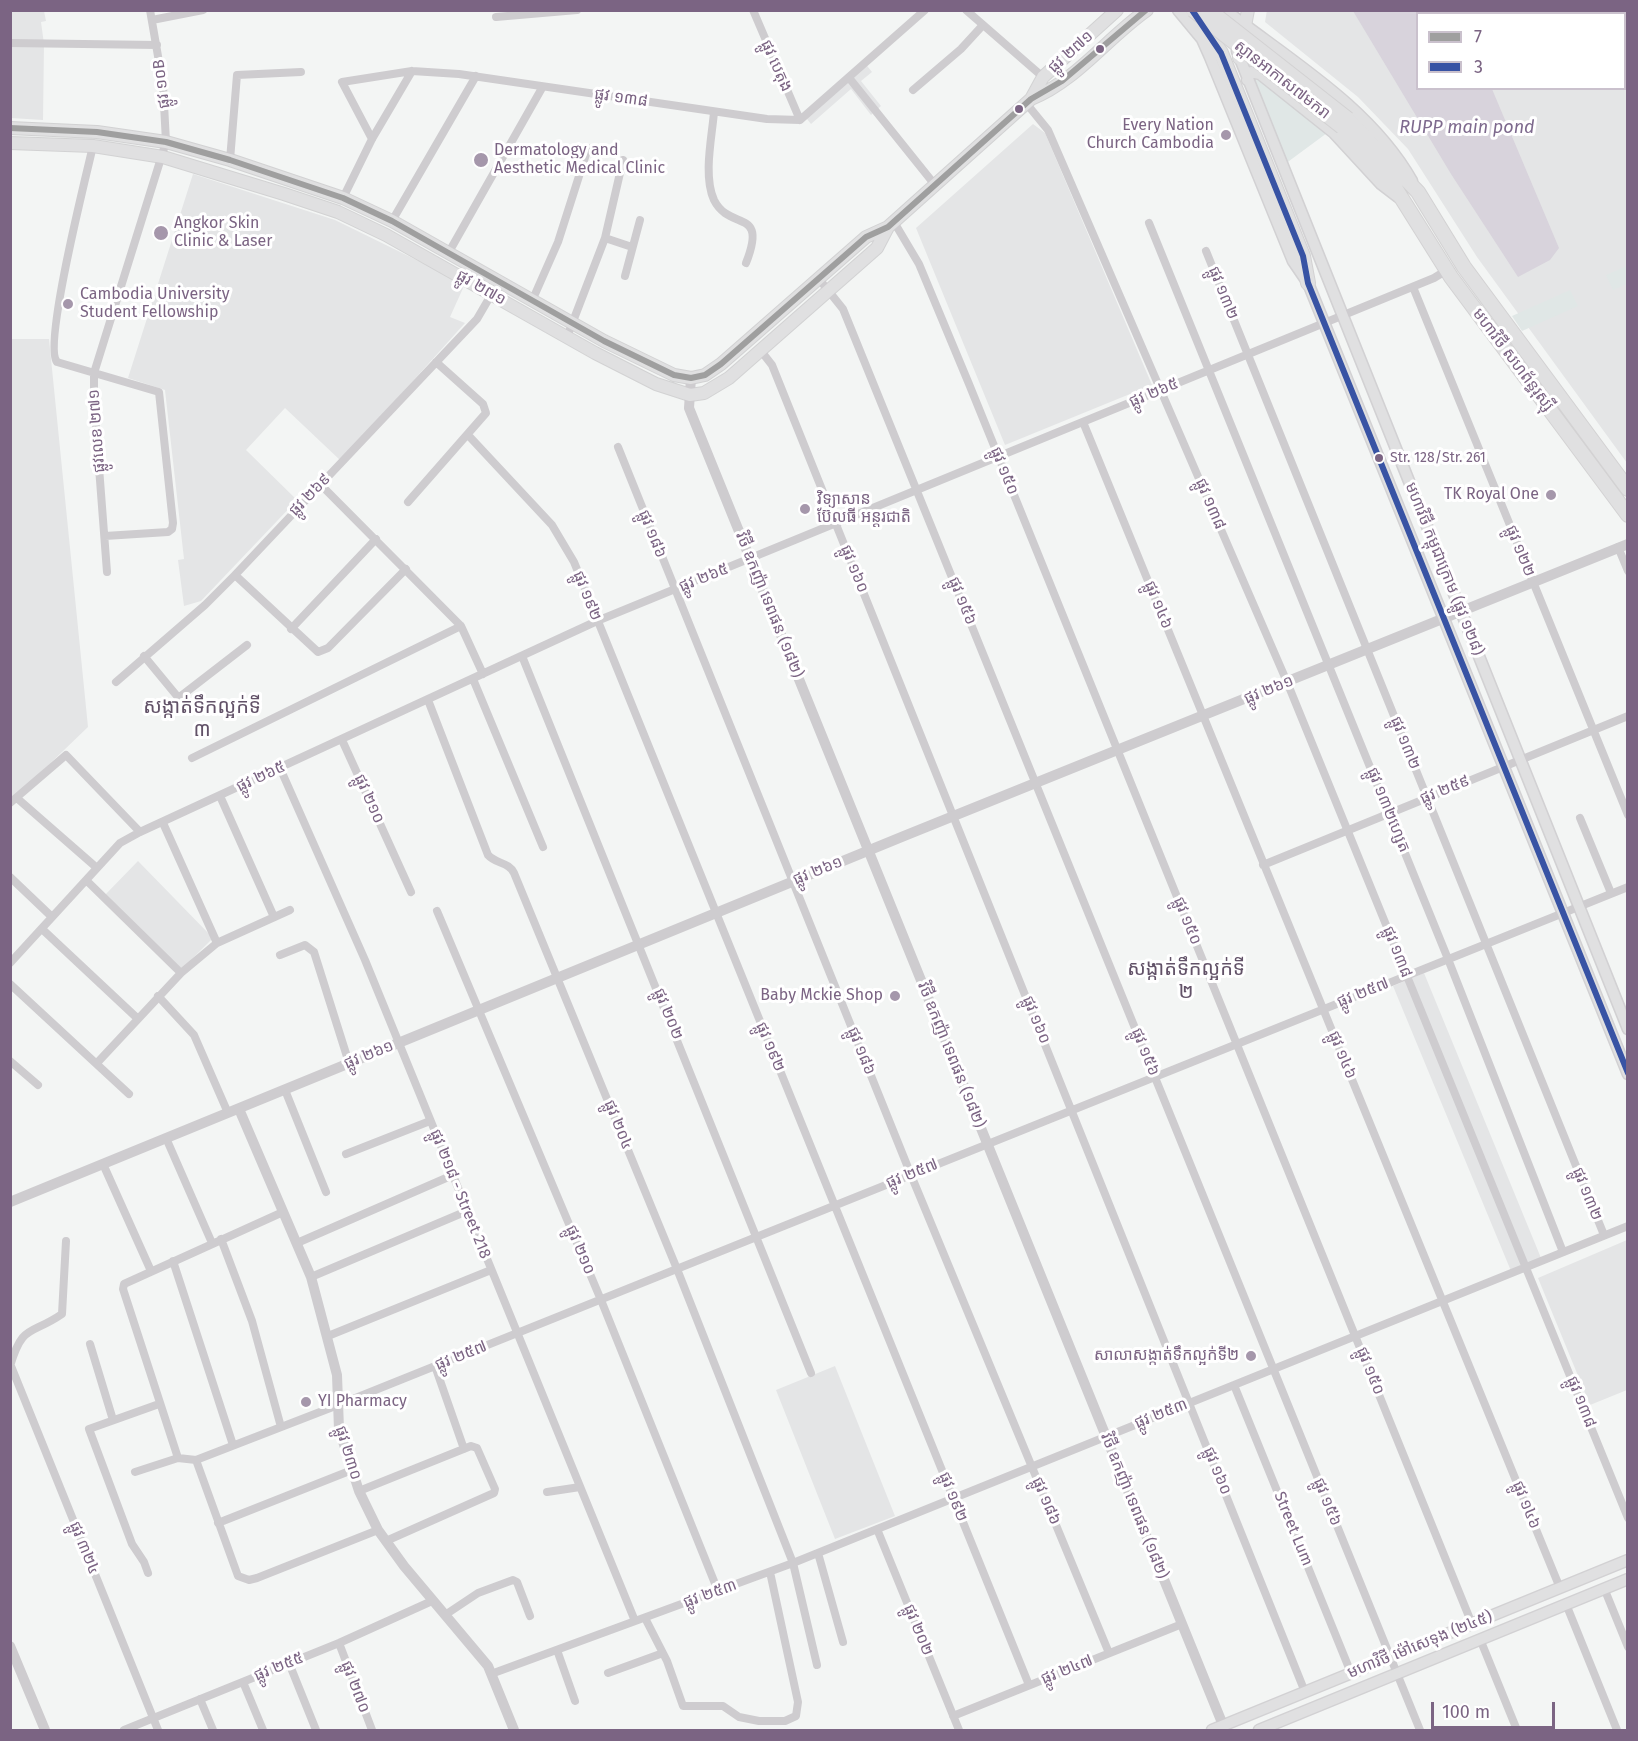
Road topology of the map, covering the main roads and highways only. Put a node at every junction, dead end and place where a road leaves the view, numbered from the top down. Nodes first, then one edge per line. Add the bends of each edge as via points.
1 (1147, 10) edge
2 (1178, 10) edge
3 (1193, 10) edge
4 (1209, 10) edge
5 (1218, 10) edge
6 (1225, 10) edge
7 (1248, 10) edge
8 (1117, 11) edge
9 (1245, 25) junction
10 (1283, 54) junction
11 (1239, 58) junction
12 (1260, 74) junction
13 (1247, 80) junction
14 (1028, 101) junction
15 (1345, 123) junction
16 (10, 128) edge
17 (10, 143) edge
18 (1419, 192) junction
19 (1404, 202) junction
20 (891, 225) junction
21 (1308, 283) junction
22 (1628, 489) edge
23 (1628, 515) edge
24 (1628, 1029) edge
25 (1628, 1074) edge
26 (1628, 1560) edge
27 (1628, 1579) edge
28 (1224, 1728) edge
29 (1212, 1731) edge
30 (1259, 1731) edge

1 - 14 main road, ផ្លូវ ២៧១ via 1053,90
2 - 21 main road, មហាវិថី កម្ពុជាក្រោម (ផ្លូវ ១២៨) via 1206,48 1293,261
3 - 15 highway, ស្ពានអាកាស៧មករា, bridge
3 - 21 highway via 1221,53 1303,256
4 - 15 highway, ស្ពានអាកាស៧មករា, bridge
5 - 11 main road, មហាវិថី កម្ពុជាក្រោម (ផ្លូវ ១២៨)
6 - 9 main road, មហាវិថី សហព័ន្ធរុស្ស៊ី
7 - 9 main road
8 - 14 main road, ផ្លូវ ២៧១ via 1042,77
9 - 10 main road, មហាវិថី សហព័ន្ធរុស្ស៊ី
9 - 11 main road
10 - 12 main road via 1268,55 1260,66
10 - 18 main road, មហាវិថី សហព័ន្ធរុស្ស៊ី via 1375,133 1401,162
11 - 13 main road, មហាវិថី កម្ពុជាក្រោម (ផ្លូវ ១២៨)
12 - 13 main road via 1251,72
12 - 19 main road, មហាវិថី សហព័ន្ធរុស្ស៊ី via 1334,133 1381,184
13 - 24 main road, មហាវិថី កម្ពុជាក្រោម (ផ្លូវ ១២៨)
14 - 20 main road, ផ្លូវ ២៧១
15 - 18 highway, មហាវិថី សហព័ន្ធរុស្ស៊ី
15 - 19 highway, មហាវិថី សហព័ន្ធរុស្ស៊ី
16 - 20 main road, ផ្លូវ ២៧១ via 97,132 166,142 343,198 392,220 573,324 674,375 691,378 705,375 721,364 866,237
17 - 20 main road, ផ្លូវ ២៧១ via 93,146 163,157 338,212 386,234 567,338 656,384 690,395 713,389 761,351 877,248
18 - 22 highway, មហាវិថី សហព័ន្ធរុស្ស៊ី via 1470,274
19 - 23 highway, មហាវិថី សហព័ន្ធរុស្ស៊ី via 1447,270
21 - 25 main road, មហាវិថី កម្ពុជាក្រោម (ផ្លូវ ១២៨)
26 - 28 main road, មហាវិថី ម៉ៅសេទុង (២៤៥)
27 - 30 main road, មហាវិថី ម៉ៅសេទុង (២៤៥)
28 - 29 main road, មហាវិថី ម៉ៅសេទុង (២៤៥)

